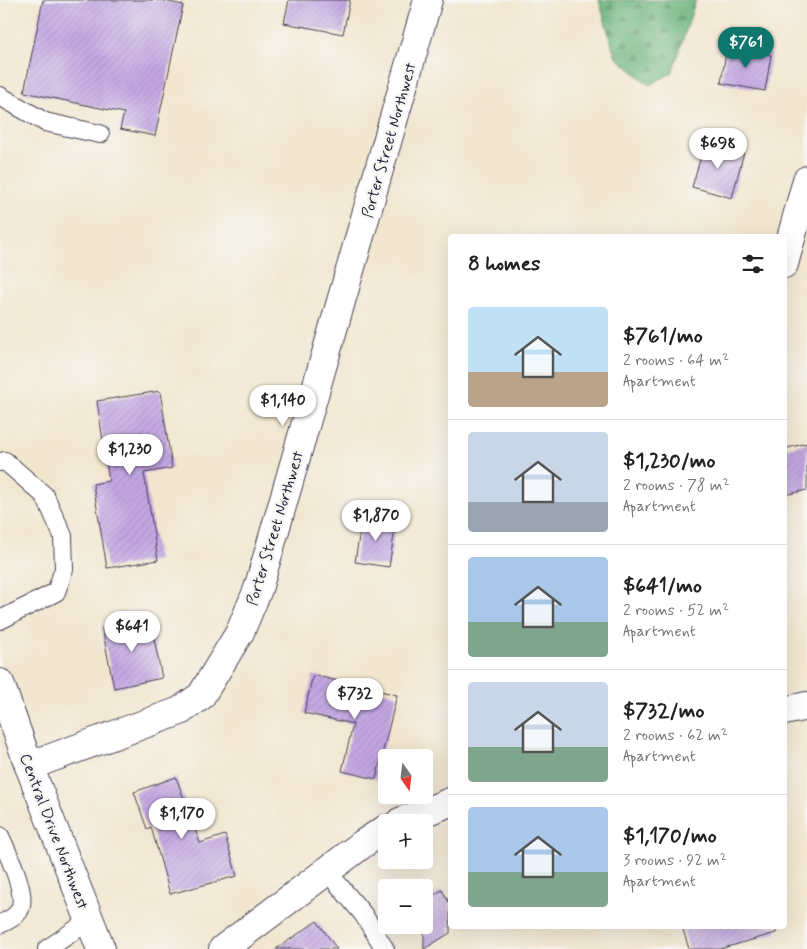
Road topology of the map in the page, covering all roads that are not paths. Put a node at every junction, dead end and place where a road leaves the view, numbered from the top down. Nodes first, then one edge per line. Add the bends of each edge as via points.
1 (428, 0) edge
2 (0, 96) edge
3 (100, 134) dead end
4 (807, 180) edge
5 (787, 253) edge
6 (0, 462) edge
7 (0, 620) edge
8 (0, 683) edge
9 (807, 706) edge
10 (787, 710) edge
11 (30, 766) junction
12 (448, 803) edge
13 (420, 814) edge
14 (378, 834) edge
15 (0, 836) edge
16 (327, 871) junction
17 (90, 920) junction
18 (0, 924) edge
19 (231, 947) edge
20 (46, 949) edge
21 (101, 949) edge
22 (385, 949) edge

1 - 11 street, Porter Street Northwest via 258,589 240,632 201,696 180,711
2 - 3 lane via 45,122
4 - 5 street
6 - 7 lane via 5,461 46,496 63,536 64,569 56,592
8 - 11 street, Central Drive Northwest
9 - 10 street
11 - 17 street, Central Drive Northwest
12 - 13 street
14 - 16 street
15 - 18 lane via 20,888 22,902 11,920
16 - 19 street
16 - 22 lane via 363,914
17 - 20 lane
17 - 21 street, Central Drive Northwest

